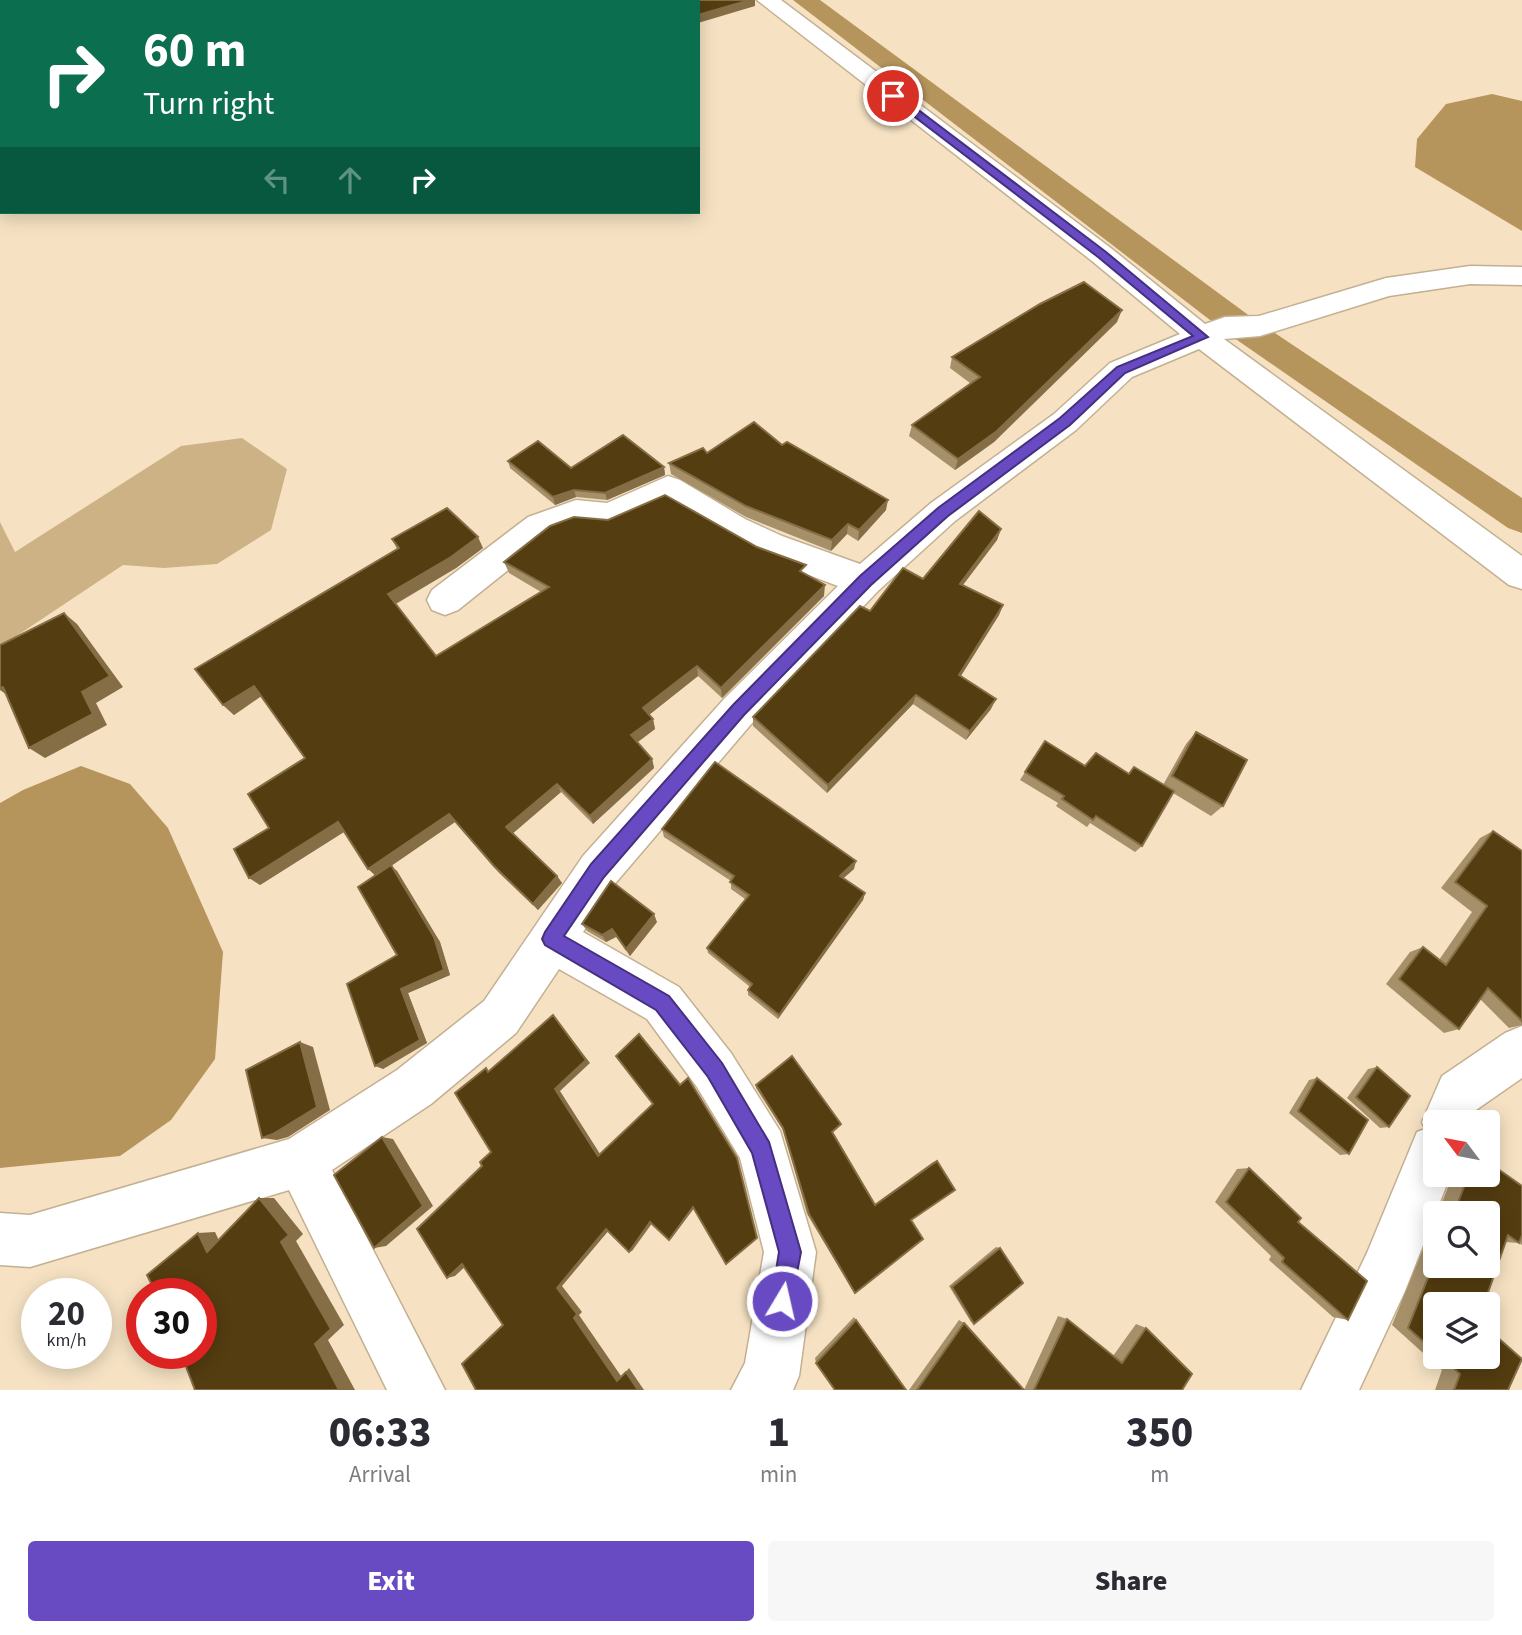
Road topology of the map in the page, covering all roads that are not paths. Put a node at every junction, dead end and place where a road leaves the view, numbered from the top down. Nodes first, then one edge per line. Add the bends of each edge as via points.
1 (768, 0) edge
2 (1522, 276) edge
3 (1229, 330) junction
4 (1522, 575) edge
5 (865, 580) junction
6 (445, 600) dead end
7 (551, 939) junction
8 (1522, 1050) edge
9 (1452, 1110) edge
10 (301, 1161) junction
11 (1423, 1184) edge
12 (0, 1239) edge
13 (417, 1390) edge
14 (758, 1390) edge
15 (1329, 1390) edge

1 - 3 street via 1102,255
2 - 3 street via 1470,275 1386,287
3 - 4 street
3 - 5 street via 1121,370 1065,422 943,512
5 - 6 street via 770,546 668,489 610,516 576,513 540,526
5 - 7 street via 739,710 598,870
7 - 10 street via 500,1017 414,1087
7 - 14 street via 663,1003 715,1070 762,1149 790,1252 771,1376
8 - 9 street via 1459,1093
10 - 12 street via 30,1241
10 - 13 street
11 - 15 street

